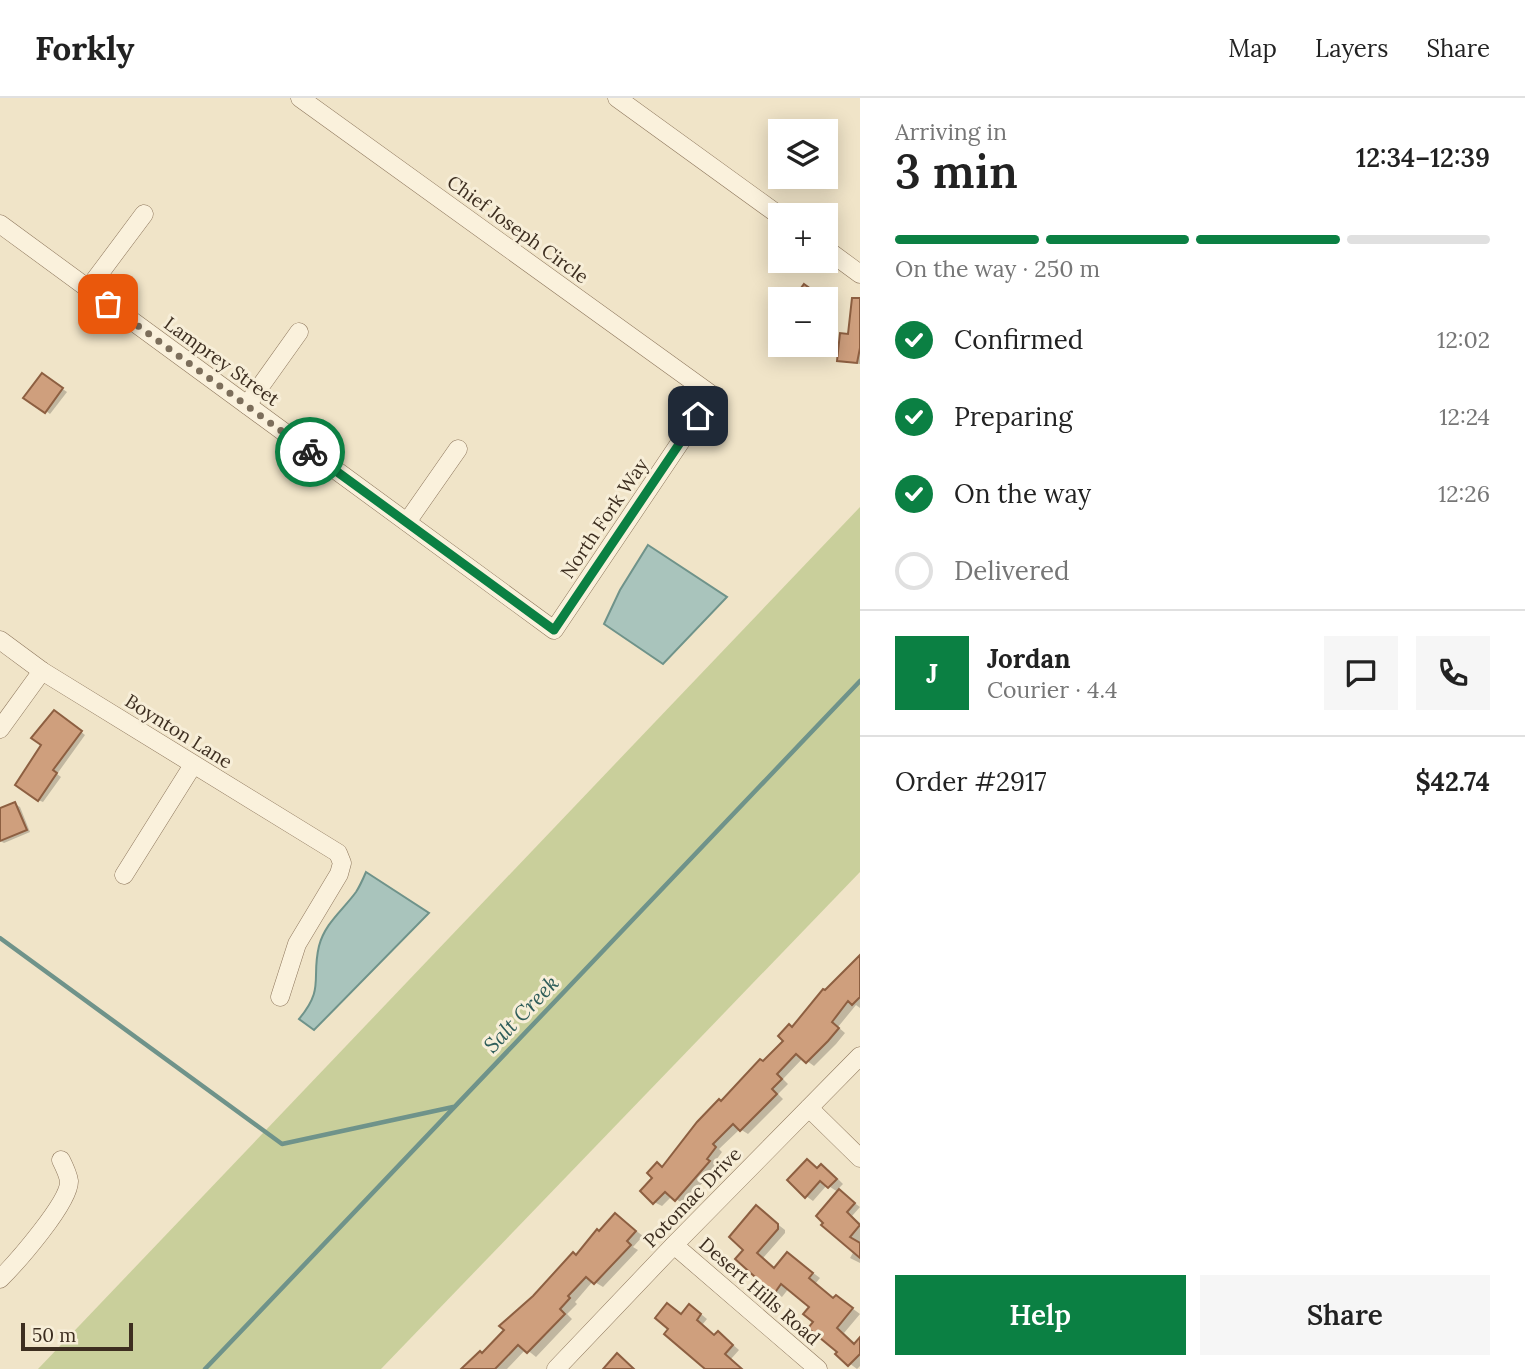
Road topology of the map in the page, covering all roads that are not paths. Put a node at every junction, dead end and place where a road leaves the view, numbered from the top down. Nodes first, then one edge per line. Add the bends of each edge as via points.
1 (300, 98) edge
2 (617, 98) edge
3 (768, 207) edge
4 (144, 214) dead end
5 (0, 224) edge
6 (838, 258) edge
7 (860, 274) edge
8 (88, 289) junction
9 (299, 332) dead end
10 (712, 395) joint
11 (247, 405) junction
12 (458, 449) dead end
13 (407, 522) junction
14 (554, 630) joint
15 (0, 640) edge
16 (42, 671) junction
17 (0, 729) edge
18 (193, 765) junction
19 (124, 875) dead end
20 (280, 997) dead end
21 (860, 1056) edge
22 (808, 1108) junction
23 (860, 1158) edge
24 (61, 1160) dead end
25 (674, 1245) junction
26 (0, 1279) edge
27 (556, 1369) edge
28 (818, 1369) edge

1 - 10 street, Chief Joseph Circle
2 - 3 street
4 - 8 street
5 - 8 street, Lamprey Street
6 - 7 street
8 - 11 street, Lamprey Street
9 - 11 street
10 - 14 street, North Fork Way
11 - 13 street, Lamprey Street
12 - 13 street
13 - 14 street, Lamprey Street
15 - 16 street, Boynton Lane
16 - 17 street
16 - 18 street, Boynton Lane
18 - 19 street
18 - 20 street, Boynton Lane via 338,853 342,863 340,874 297,944
21 - 22 street, Potomac Drive
22 - 23 street
22 - 25 street, Potomac Drive
24 - 26 street via 69,1181 65,1198
25 - 27 street, Potomac Drive
25 - 28 street, Desert Hills Road

